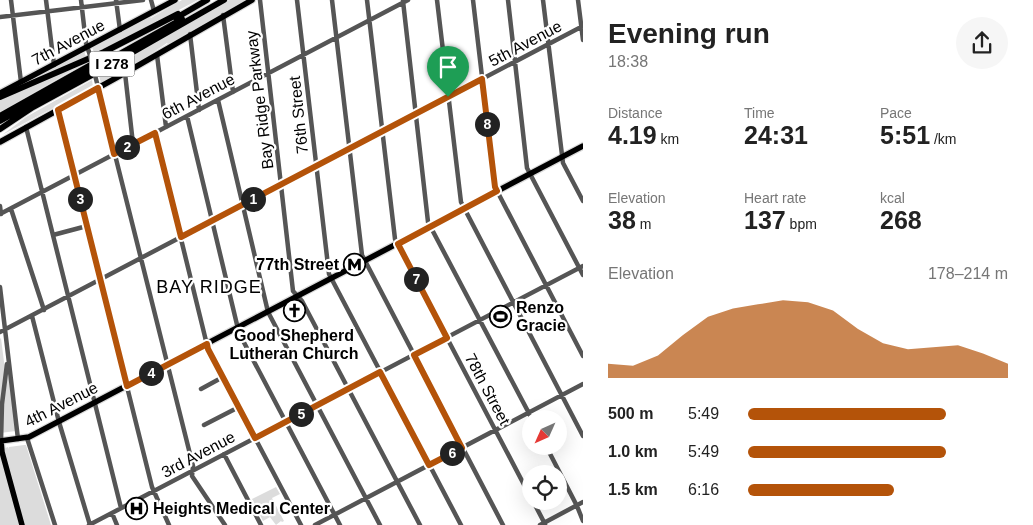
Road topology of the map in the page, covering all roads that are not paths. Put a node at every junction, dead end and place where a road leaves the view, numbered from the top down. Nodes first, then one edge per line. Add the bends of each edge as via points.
1 (11, 0) edge
2 (46, 0) edge
3 (81, 0) edge
4 (143, 0) edge
5 (151, 0) edge
6 (175, 0) edge
7 (203, 0) edge
8 (207, 0) edge
9 (216, 0) edge
10 (224, 0) edge
11 (252, 0) edge
12 (260, 0) edge
13 (297, 0) edge
14 (332, 0) edge
15 (367, 0) edge
16 (437, 0) edge
17 (473, 0) edge
18 (508, 0) edge
19 (543, 0) edge
20 (578, 0) edge
21 (405, 1) edge
22 (116, 2) edge
23 (82, 7) junction
24 (47, 11) junction
25 (154, 12) junction
26 (12, 15) junction
27 (224, 15) junction
28 (0, 17) edge
29 (370, 20) junction
30 (582, 27) edge
31 (120, 30) junction
32 (190, 34) junction
33 (337, 37) junction
34 (583, 40) edge
35 (129, 44) junction
36 (548, 44) junction
37 (88, 49) junction
38 (157, 55) junction
39 (304, 55) junction
40 (515, 62) junction
41 (54, 65) junction
42 (125, 73) junction
43 (268, 74) junction
44 (75, 78) junction
45 (482, 79) junction
46 (20, 82) junction
47 (97, 86) junction
48 (0, 92) edge
49 (233, 92) junction
50 (0, 97) edge
51 (448, 97) junction
52 (218, 100) junction
53 (58, 110) junction
54 (199, 110) junction
55 (416, 114) junction
56 (0, 116) edge
57 (187, 116) junction
58 (0, 121) edge
59 (26, 127) junction
60 (166, 127) junction
61 (0, 129) edge
62 (382, 132) junction
63 (155, 133) junction
64 (0, 142) edge
65 (133, 144) junction
66 (583, 146) edge
67 (350, 149) junction
68 (114, 154) junction
69 (562, 157) junction
70 (316, 166) junction
71 (530, 174) junction
72 (74, 175) junction
73 (281, 185) junction
74 (497, 191) junction
75 (42, 192) junction
76 (583, 201) edge
77 (243, 205) junction
78 (0, 206) edge
79 (11, 209) junction
80 (464, 209) junction
81 (0, 214) edge
82 (213, 221) junction
83 (87, 226) junction
84 (430, 226) junction
85 (53, 235) junction
86 (181, 237) junction
87 (398, 244) junction
88 (141, 259) junction
89 (364, 261) junction
90 (581, 267) edge
91 (583, 275) edge
92 (331, 279) junction
93 (100, 280) junction
94 (546, 285) junction
95 (0, 287) edge
96 (68, 296) junction
97 (298, 296) junction
98 (513, 303) junction
99 (44, 310) junction
100 (268, 312) junction
101 (32, 316) junction
102 (480, 320) junction
103 (238, 327) junction
104 (2, 331) edge
105 (447, 338) junction
106 (207, 344) junction
107 (414, 355) junction
108 (583, 356) edge
109 (8, 358) junction
110 (167, 365) junction
111 (380, 372) junction
112 (223, 377) junction
113 (583, 384) edge
114 (127, 386) junction
115 (201, 389) dead end
116 (348, 389) junction
117 (562, 395) junction
118 (95, 403) junction
119 (317, 406) junction
120 (238, 407) junction
121 (526, 410) edge
122 (534, 410) edge
123 (522, 416) edge
124 (59, 422) junction
125 (286, 422) junction
126 (204, 425) dead end
127 (0, 427) edge
128 (495, 430) junction
129 (583, 436) edge
130 (27, 438) junction
131 (255, 438) junction
132 (1, 439) edge
133 (18, 439) junction
134 (462, 448) junction
135 (224, 454) junction
136 (551, 455) edge
137 (429, 465) junction
138 (192, 471) junction
139 (522, 481) edge
140 (397, 482) junction
141 (154, 491) junction
142 (366, 498) junction
143 (583, 502) edge
144 (577, 506) junction
145 (121, 508) junction
146 (537, 510) edge
147 (112, 513) junction
148 (335, 515) junction
149 (583, 521) edge
150 (543, 524) edge
151 (22, 525) edge
152 (54, 525) edge
153 (90, 525) edge
154 (117, 525) edge
155 (169, 525) edge
156 (225, 525) edge
157 (261, 525) edge
158 (301, 525) edge
159 (315, 525) edge
160 (340, 525) edge
161 (380, 525) edge
162 (420, 525) edge
163 (461, 525) edge
164 (503, 525) edge

1 - 26 street
2 - 24 street
3 - 23 street
4 - 22 street
5 - 25 street
6 - 25 main road, 7th Avenue
7 - 50 highway via 104,52
8 - 35 highway, I 278
9 - 44 highway, I 278
10 - 61 highway, I 278
11 - 27 main road
12 - 43 street, Bay Ridge Parkway
13 - 39 street, 76th Street
14 - 33 street
15 - 29 street, 78th Street
16 - 51 street
17 - 45 street
18 - 40 street
19 - 36 street
20 - 30 street
21 - 29 street, 6th Avenue
21 - 55 street
22 - 23 street
22 - 31 street
23 - 24 street
23 - 37 street
24 - 26 street
24 - 41 street
25 - 31 main road, 7th Avenue
26 - 28 street
26 - 46 street
27 - 32 main road
27 - 49 street
29 - 33 street, 6th Avenue
29 - 62 street, 78th Street
30 - 34 street
30 - 36 street, 5th Avenue
31 - 37 main road, 7th Avenue
32 - 38 main road
32 - 54 street
33 - 39 street, 6th Avenue
33 - 67 street
35 - 44 highway
35 - 56 highway, I 278
36 - 40 street, 5th Avenue
36 - 69 street
37 - 41 main road, 7th Avenue
37 - 47 street, bridge
38 - 42 main road
38 - 60 street
39 - 43 street, 6th Avenue
39 - 70 street, 76th Street
40 - 45 street, 5th Avenue
40 - 71 street
41 - 46 main road, 7th Avenue
42 - 47 main road
42 - 65 street
43 - 49 street, 6th Avenue
43 - 73 street, Bay Ridge Parkway
44 - 58 highway, I 278
45 - 51 street, 5th Avenue
45 - 74 street
46 - 48 main road, 7th Avenue
47 - 53 main road
47 - 68 street
49 - 52 street, 6th Avenue
51 - 55 street, 5th Avenue
51 - 80 street
52 - 54 street, 6th Avenue
52 - 77 street
53 - 59 main road
53 - 72 street
54 - 57 street, 6th Avenue
55 - 62 street, 5th Avenue
55 - 84 street
57 - 60 street, 6th Avenue
57 - 82 street
59 - 64 main road
59 - 75 street
60 - 63 street, 6th Avenue
62 - 67 street, 5th Avenue
62 - 87 street, 78th Street
63 - 65 street, 6th Avenue
63 - 86 street
65 - 68 street, 6th Avenue
66 - 69 main road, 4th Avenue
67 - 70 street, 5th Avenue
67 - 89 street
68 - 72 street, 6th Avenue
68 - 88 street
69 - 71 main road, 4th Avenue
69 - 76 street
70 - 73 street, 5th Avenue
70 - 92 street, 76th Street
71 - 74 main road, 4th Avenue
71 - 90 street
72 - 75 street, 6th Avenue
72 - 83 street
73 - 77 street, 5th Avenue
73 - 97 street, Bay Ridge Parkway via 293,290
74 - 80 main road, 4th Avenue
74 - 94 street
75 - 79 street, 6th Avenue
75 - 85 street
77 - 82 street, 5th Avenue
77 - 100 street
78 - 81 street
79 - 81 street, 6th Avenue
79 - 99 street
80 - 84 main road, 4th Avenue
80 - 98 street
82 - 86 street, 5th Avenue
82 - 103 street
83 - 85 street
83 - 93 street
84 - 87 main road, 4th Avenue
84 - 102 street
85 - 96 street
86 - 88 street, 5th Avenue
86 - 106 street
87 - 89 main road, 4th Avenue
87 - 105 street, 78th Street
88 - 93 street, 5th Avenue
88 - 110 street
89 - 92 main road, 4th Avenue
89 - 107 street
90 - 91 street
90 - 94 street, 3rd Avenue
92 - 97 main road, 4th Avenue
92 - 111 street, 76th Street
93 - 96 street, 5th Avenue
93 - 114 street
94 - 98 street, 3rd Avenue
94 - 108 street
95 - 104 street
96 - 99 street, 5th Avenue
96 - 118 street
97 - 100 main road, 4th Avenue
97 - 116 street, Bay Ridge Parkway
98 - 102 street, 3rd Avenue
98 - 117 street
99 - 101 street, 5th Avenue
100 - 103 main road, 4th Avenue
100 - 119 street
101 - 104 street, 5th Avenue
101 - 124 street
102 - 105 street, 3rd Avenue
102 - 121 street
103 - 106 main road, 4th Avenue
103 - 125 street
104 - 109 street
105 - 107 street, 3rd Avenue
105 - 128 street, 78th Street
106 - 110 main road, 4th Avenue
106 - 112 street
107 - 111 street, 3rd Avenue
107 - 134 street
109 - 132 street
109 - 133 street
110 - 114 main road, 4th Avenue
110 - 138 street
111 - 116 street, 3rd Avenue
111 - 137 street, 76th Street
112 - 115 street
112 - 120 street
113 - 117 street
114 - 118 main road, 4th Avenue
114 - 141 street
116 - 119 street, 3rd Avenue
116 - 140 street, Bay Ridge Parkway
117 - 122 street
117 - 129 street
118 - 124 main road, 4th Avenue
118 - 145 street
119 - 125 street, 3rd Avenue
119 - 142 street
120 - 126 street
120 - 131 street
123 - 128 street
124 - 130 main road, 4th Avenue
124 - 153 street
125 - 131 street, 3rd Avenue
125 - 148 street
127 - 132 street
128 - 134 street
128 - 139 street, 78th Street
130 - 133 main road, 4th Avenue
130 - 152 street
131 - 135 street, 3rd Avenue
131 - 158 street
132 - 133 main road, 4th Avenue
132 - 151 main road via 0,446
134 - 137 street
134 - 164 street
135 - 138 street, 3rd Avenue
135 - 157 street
136 - 144 street
137 - 140 street
137 - 163 street, 76th Street
138 - 141 street, 3rd Avenue
138 - 156 street via 192,476
140 - 142 street
140 - 162 street, Bay Ridge Parkway
141 - 145 street, 3rd Avenue
141 - 155 street
142 - 148 street
142 - 161 street
143 - 144 street
144 - 149 street
144 - 150 street
145 - 147 street, 3rd Avenue
146 - 150 street, 78th Street
147 - 153 street, 3rd Avenue
147 - 154 street
148 - 159 street
148 - 160 street

